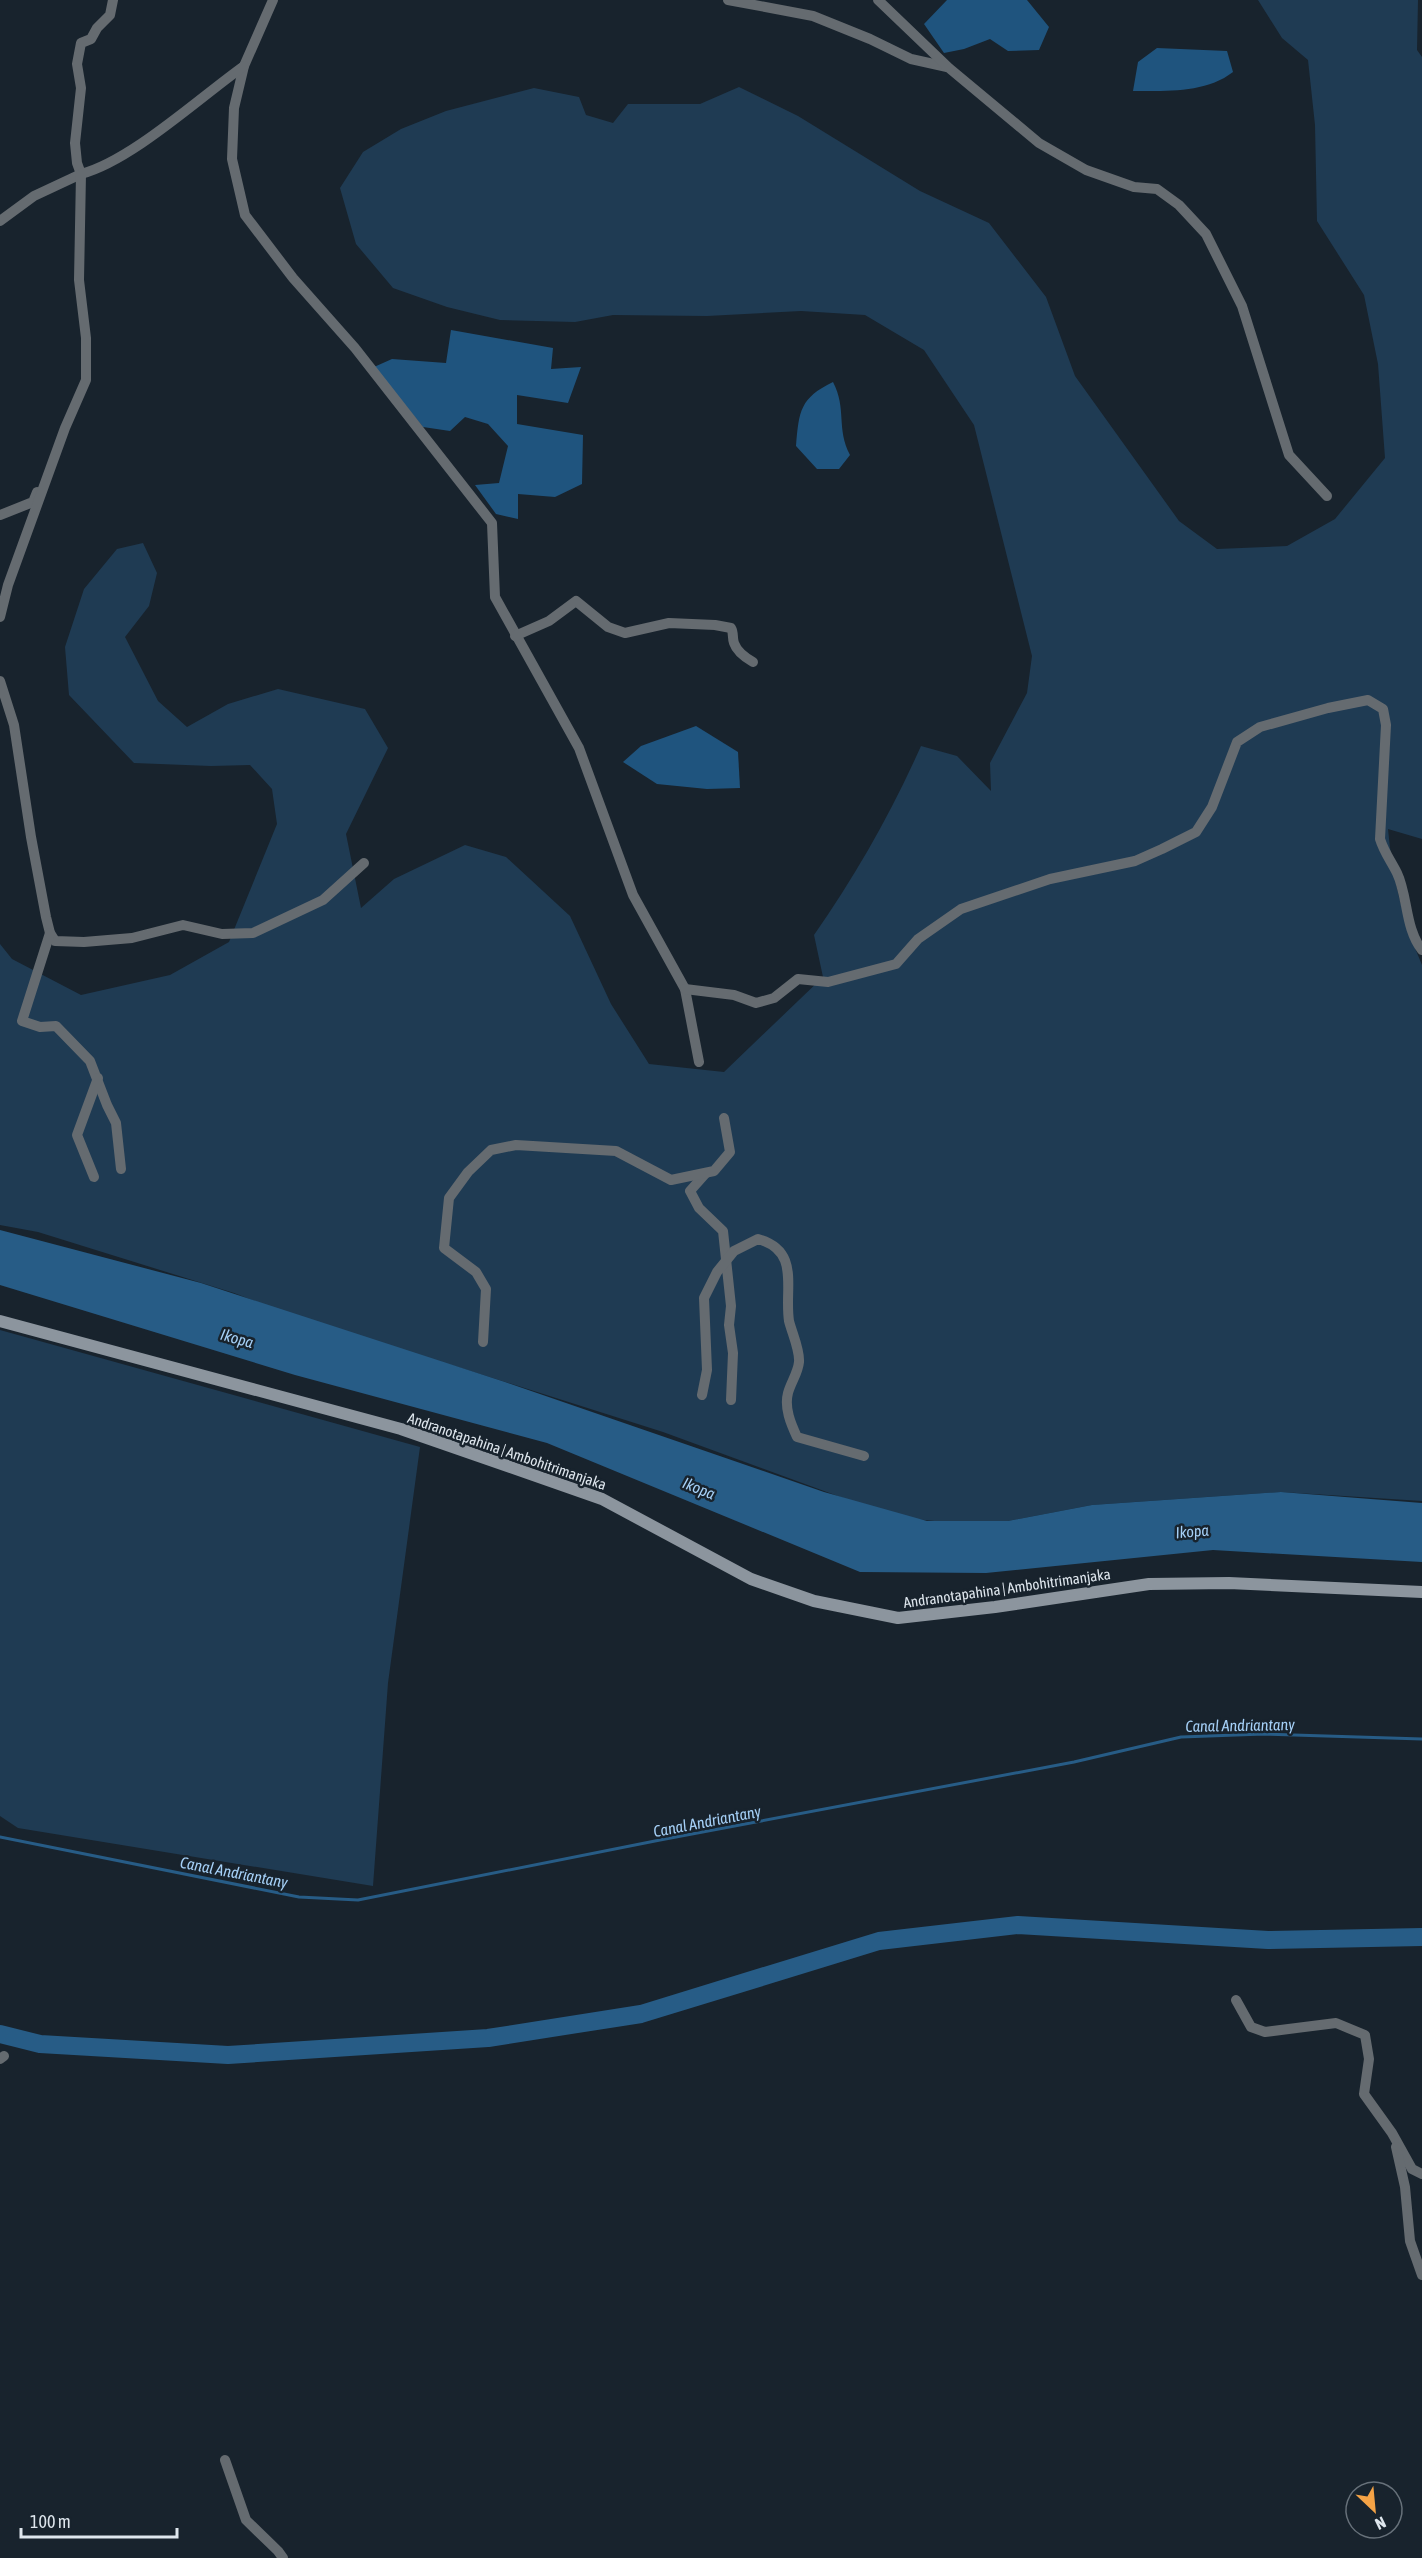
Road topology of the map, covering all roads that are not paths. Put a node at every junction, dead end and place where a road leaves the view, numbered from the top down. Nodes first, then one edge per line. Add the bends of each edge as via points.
1 (113, 0) edge
2 (273, 0) edge
3 (728, 0) edge
4 (878, 0) edge
5 (244, 66) junction
6 (949, 68) junction
7 (81, 174) junction
8 (0, 220) edge
9 (86, 338) junction
10 (1327, 496) dead end
11 (0, 515) edge
12 (0, 616) edge
13 (515, 636) junction
14 (753, 662) dead end
15 (0, 681) edge
16 (364, 863) dead end
17 (50, 933) junction
18 (1422, 950) edge
19 (685, 990) junction
20 (699, 1062) dead end
21 (98, 1078) junction
22 (724, 1118) dead end
23 (121, 1169) dead end
24 (706, 1173) junction
25 (94, 1177) dead end
26 (726, 1261) junction
27 (0, 1321) edge
28 (483, 1342) dead end
29 (702, 1395) dead end
30 (731, 1400) dead end
31 (864, 1456) dead end
32 (1422, 1592) edge
33 (1236, 2000) dead end
34 (1392, 2133) junction
35 (1422, 2174) edge
36 (1422, 2275) edge
37 (225, 2460) dead end
38 (283, 2558) edge

1 - 7 street via 110,15 91,39 81,43 77,64 81,88 75,143
2 - 5 street
3 - 6 street via 813,16 911,59
4 - 6 street
5 - 7 street via 124,154
5 - 13 street via 234,108 232,159 246,215 492,523 495,597
6 - 10 street via 1039,143 1086,170 1134,187 1157,189 1179,205 1206,234 1242,306 1289,455
7 - 8 street via 34,196
7 - 9 street via 79,280
9 - 11 street via 78,391 33,502
9 - 12 street via 86,380 65,428
13 - 14 street via 549,621 576,601 608,627 625,633 669,623 731,628 733,642
13 - 19 street via 579,748 633,895
15 - 17 street via 14,725
16 - 17 street via 323,900 253,933 222,934 183,925 132,938 84,942 55,941
17 - 21 street via 22,1021 40,1027 56,1026 90,1061
18 - 19 street via 1406,911 1398,874 1380,839 1386,725 1383,709 1368,700 1260,727 1237,742 1212,807 1196,832 1136,861 1050,879 961,909 918,939 896,964 828,982 798,979 774,998 756,1003 734,995
19 - 20 street
21 - 23 street via 116,1123
21 - 25 street via 77,1135
22 - 24 street via 730,1152 714,1171
24 - 26 street via 690,1191 699,1208 723,1231
24 - 28 street via 671,1179 616,1151 516,1145 491,1150 449,1198 444,1248 476,1272 486,1289
26 - 29 street via 704,1298 707,1370
26 - 30 street via 733,1353
26 - 31 street via 734,1251 758,1239 774,1243 786,1259 789,1320 800,1360 788,1394 789,1419 797,1437
27 - 32 main road, Andranotapahina | Ambohitrimanjaka via 402,1429 602,1499 751,1579 814,1601 898,1618 1149,1584 1229,1583
33 - 34 street via 1251,2027 1265,2032 1336,2023 1365,2035 1369,2059 1364,2094
34 - 35 street via 1412,2169
34 - 36 street via 1405,2187 1410,2241
37 - 38 street via 246,2520

